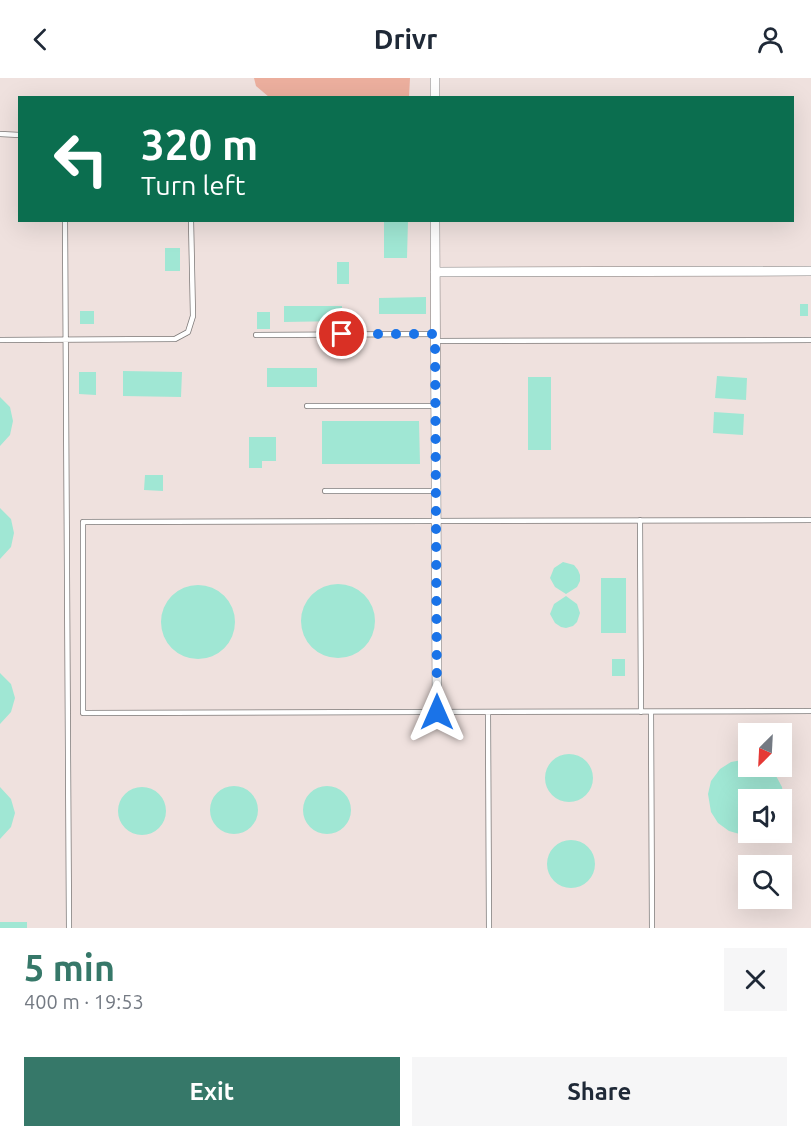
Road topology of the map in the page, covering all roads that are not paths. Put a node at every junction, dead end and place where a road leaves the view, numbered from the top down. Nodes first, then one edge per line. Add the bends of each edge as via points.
1 (435, 78) edge
2 (435, 96) edge
3 (0, 134) edge
4 (18, 135) edge
5 (65, 222) edge
6 (191, 222) edge
7 (435, 222) edge
8 (811, 271) edge
9 (435, 272) junction
10 (256, 335) dead end
11 (435, 338) junction
12 (0, 340) edge
13 (66, 340) junction
14 (811, 340) edge
15 (307, 406) dead end
16 (436, 406) junction
17 (325, 491) dead end
18 (436, 491) junction
19 (640, 520) junction
20 (811, 520) edge
21 (436, 521) junction
22 (811, 711) edge
23 (437, 712) junction
24 (488, 712) junction
25 (641, 712) junction
26 (651, 712) junction
27 (69, 928) edge
28 (489, 928) edge
29 (652, 928) edge

1 - 2 street
3 - 4 lane
5 - 13 lane
6 - 13 lane via 193,316 188,332 175,339
7 - 9 street
8 - 9 street
9 - 11 street
10 - 11 lane
11 - 14 lane
11 - 16 street
12 - 13 lane
13 - 27 lane
15 - 16 lane
16 - 18 street
17 - 18 lane
18 - 21 street
19 - 20 lane
19 - 21 lane
19 - 25 lane
21 - 23 street
21 - 23 lane via 83,522 83,713
22 - 26 lane
23 - 24 lane
24 - 25 lane
24 - 28 lane
25 - 26 lane
26 - 29 lane

